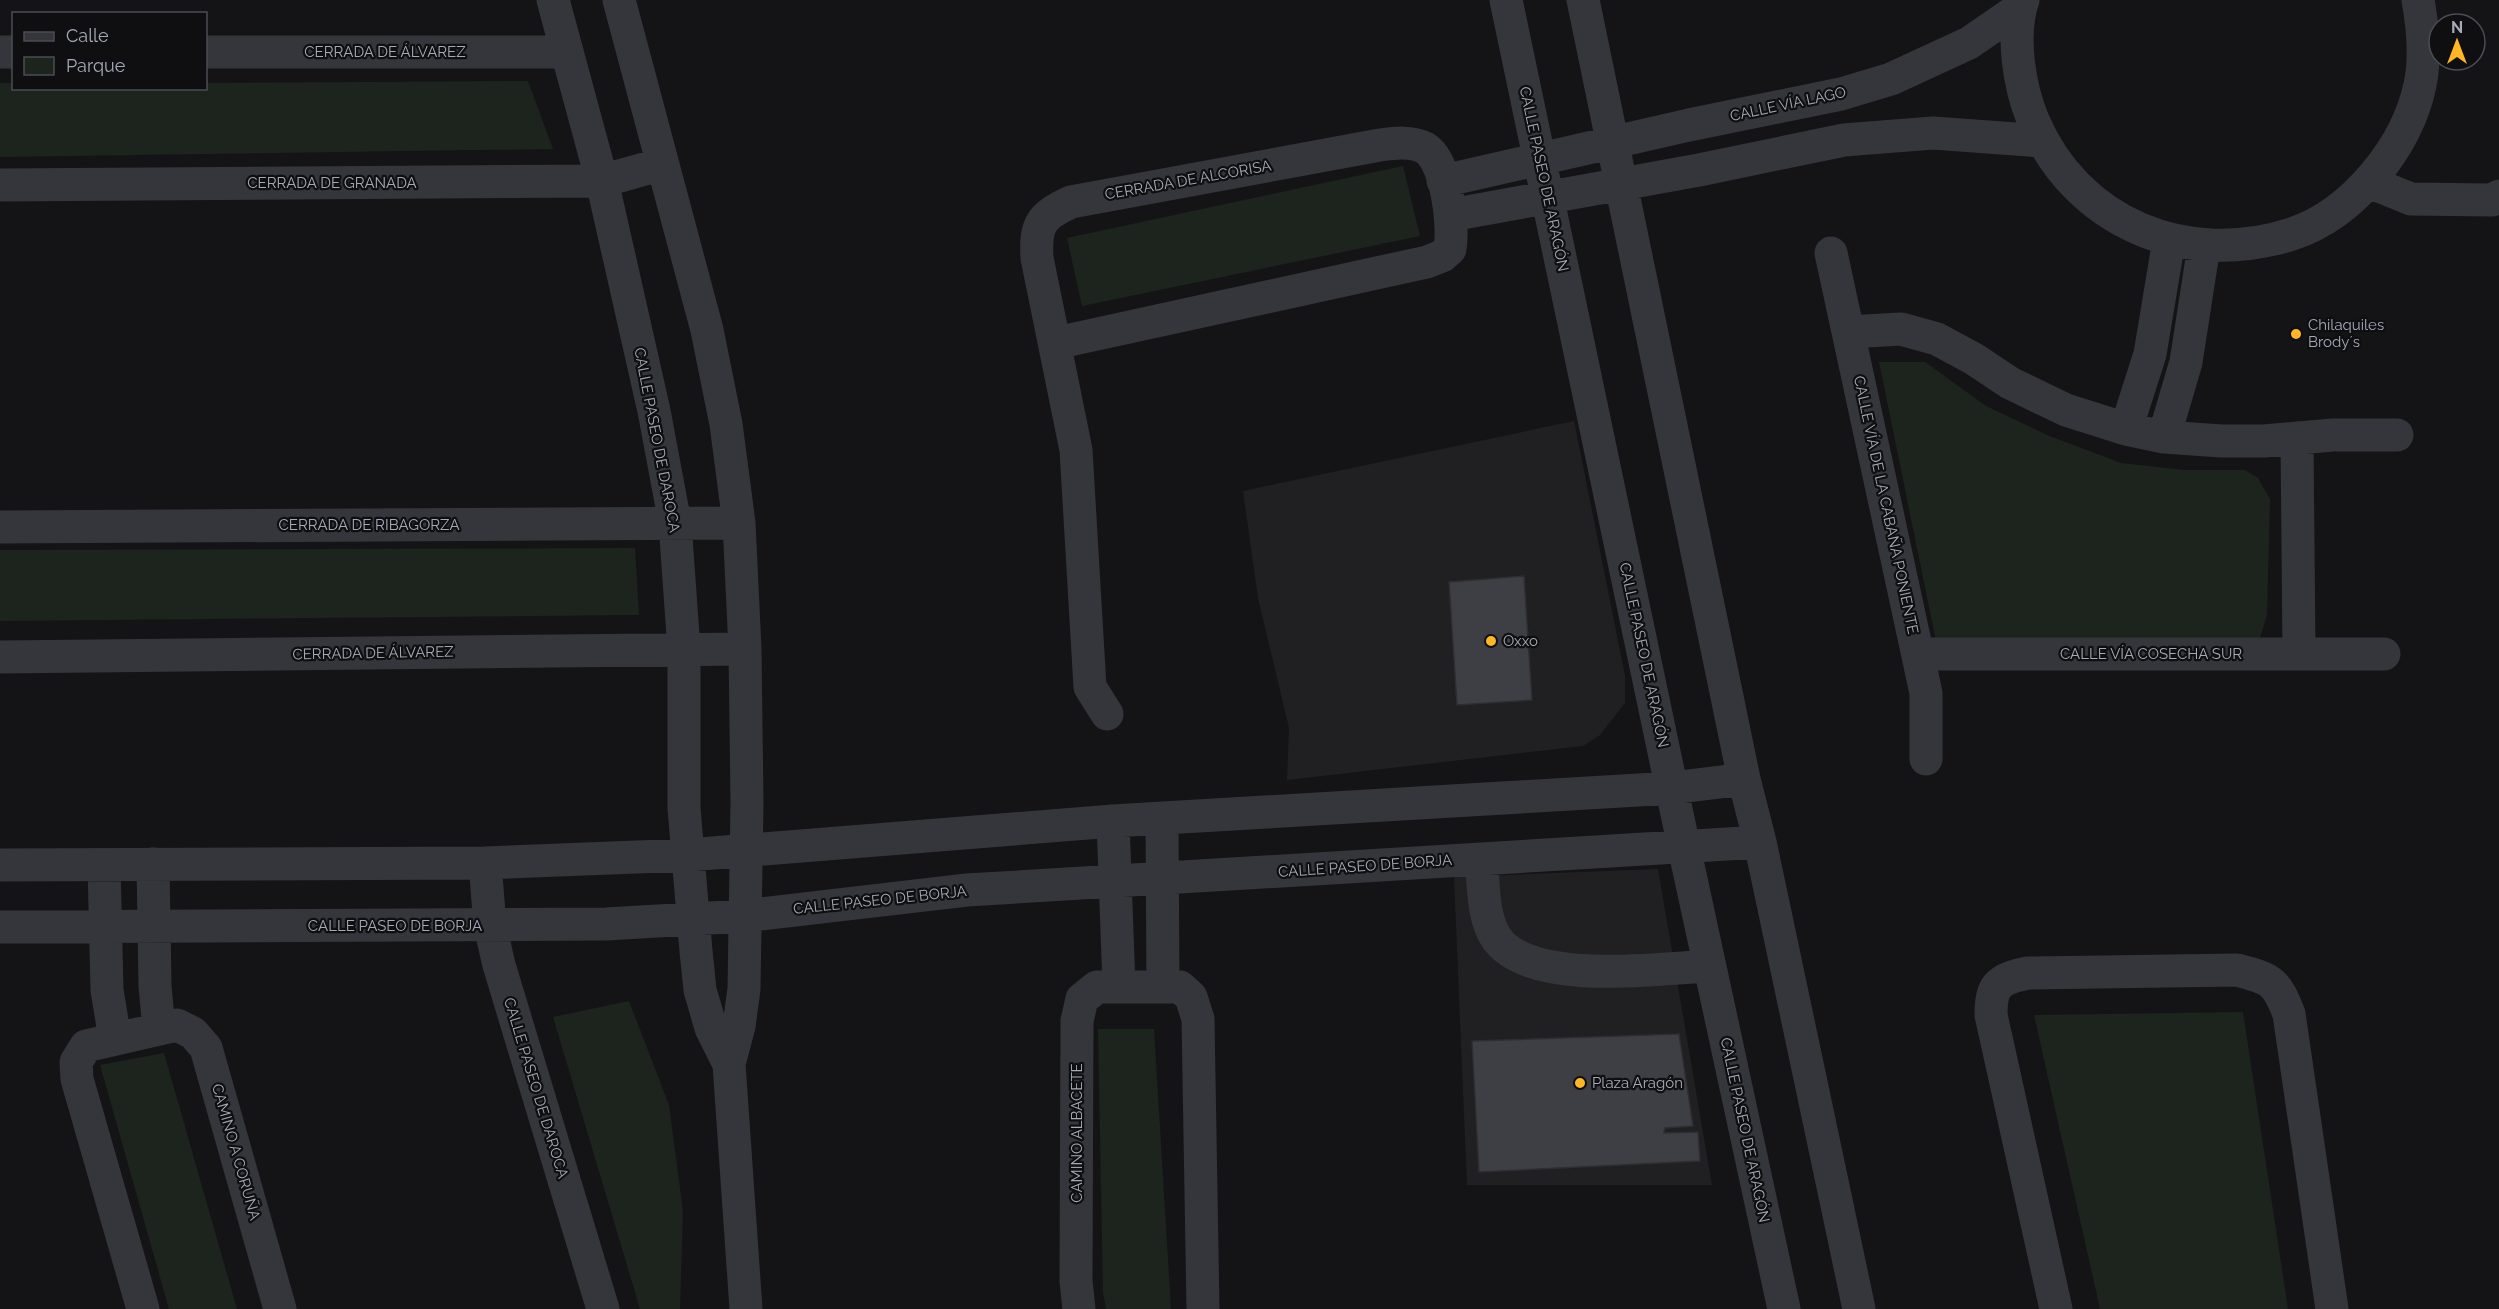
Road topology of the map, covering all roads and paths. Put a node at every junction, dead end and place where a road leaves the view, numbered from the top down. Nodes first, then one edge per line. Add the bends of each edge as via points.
1 (553, 0) edge
2 (619, 0) edge
3 (1506, 0) edge
4 (1583, 0) edge
5 (2418, 0) edge
6 (2022, 4) edge
7 (207, 52) edge
8 (566, 52) junction
9 (2043, 141) junction
10 (1612, 143) junction
11 (1539, 159) junction
12 (662, 164) junction
13 (602, 181) junction
14 (1443, 181) junction
15 (2369, 182) junction
16 (1621, 184) junction
17 (0, 185) edge
18 (1547, 197) junction
19 (2497, 200) edge
20 (1450, 215) junction
21 (2169, 240) junction
22 (2204, 246) junction
23 (1831, 253) dead end
24 (1848, 332) junction
25 (1056, 343) junction
26 (2126, 429) junction
27 (2397, 435) dead end
28 (2164, 437) junction
29 (2297, 438) junction
30 (675, 523) junction
31 (738, 523) junction
32 (0, 527) edge
33 (745, 649) junction
34 (684, 650) junction
35 (1918, 654) junction
36 (2299, 654) junction
37 (2384, 654) dead end
38 (0, 657) edge
39 (1107, 714) dead end
40 (1926, 759) dead end
41 (1744, 779) junction
42 (1672, 788) junction
43 (1162, 819) junction
44 (1113, 821) junction
45 (1760, 842) junction
46 (1684, 847) junction
47 (745, 852) junction
48 (688, 855) junction
49 (1481, 859) junction
50 (485, 863) junction
51 (153, 864) junction
52 (0, 865) edge
53 (104, 865) junction
54 (1162, 879) junction
55 (1114, 882) junction
56 (744, 916) junction
57 (693, 919) junction
58 (490, 926) junction
59 (0, 927) edge
60 (106, 927) junction
61 (155, 927) junction
62 (1709, 966) junction
63 (1119, 987) junction
64 (1163, 987) junction
65 (159, 1029) junction
66 (115, 1039) junction
67 (729, 1064) junction
68 (143, 1309) edge
69 (280, 1309) edge
70 (603, 1309) edge
71 (746, 1309) edge
72 (1079, 1309) edge
73 (1203, 1309) edge
74 (1784, 1309) edge
75 (1858, 1309) edge
76 (2056, 1309) edge
77 (2332, 1309) edge

1 - 8 street, CALLE PASEO DE DAROCA
2 - 12 street, CALLE PASEO DE DAROCA
3 - 11 street, CALLE PASEO DE ARAGÓN
4 - 10 street
5 - 15 street via 2424,30 2420,85 2402,138
6 - 9 street via 2018,53 2025,99
6 - 10 street, CALLE VÍA LAGO via 1969,43 1891,79 1841,94
7 - 8 street, CERRADA DE ÁLVAREZ
8 - 13 street, CALLE PASEO DE DAROCA
9 - 16 street via 1934,133 1844,140
9 - 21 street via 2066,175 2096,204 2131,226
10 - 11 street, CALLE VÍA LAGO
10 - 16 street
11 - 14 street
11 - 18 street, CALLE PASEO DE ARAGÓN
12 - 13 street, CERRADA DE GRANADA
12 - 31 street, CALLE PASEO DE DAROCA via 707,330 726,424
13 - 17 street, CERRADA DE GRANADA
13 - 30 street, CALLE PASEO DE DAROCA
14 - 20 street, CERRADA DE ALCORISA
14 - 25 street, CERRADA DE ALCORISA via 1427,149 1400,143 1071,202 1052,211 1040,224 1036,238
15 - 19 street via 2411,199
15 - 22 street via 2334,212 2294,234 2249,244
16 - 18 street
16 - 41 street
18 - 20 street
18 - 42 street, CALLE PASEO DE ARAGÓN
20 - 25 street, CERRADA DE ALCORISA via 1450,249 1427,262
21 - 22 street
21 - 26 street via 2150,354
22 - 28 street via 2186,363
23 - 24 street, CALLE VÍA DE LA CABAÑA PONIENTE
24 - 26 street via 1901,329 1937,339 2010,383 2066,410
24 - 35 street, CALLE VÍA DE LA CABAÑA PONIENTE
25 - 39 street, CERRADA DE ALCORISA via 1076,450 1090,687
26 - 28 street
27 - 29 street
28 - 29 street via 2222,441
29 - 36 street
30 - 31 street, CERRADA DE RIBAGORZA
30 - 32 street, CERRADA DE RIBAGORZA
30 - 34 street, CALLE PASEO DE DAROCA
31 - 33 street, CALLE PASEO DE DAROCA
33 - 34 street, CERRADA DE ÁLVAREZ
33 - 47 street, CALLE PASEO DE DAROCA
34 - 38 street, CERRADA DE ÁLVAREZ
34 - 48 street, CALLE PASEO DE DAROCA via 684,808
35 - 36 street, CALLE VÍA COSECHA SUR
35 - 40 street, CALLE VÍA DE LA CABAÑA PONIENTE via 1926,693
36 - 37 street, CALLE VÍA COSECHA SUR
41 - 42 street
41 - 45 street
42 - 43 street
42 - 46 street, CALLE PASEO DE ARAGÓN
43 - 44 street
43 - 54 street
44 - 47 street
44 - 55 street
45 - 46 street, CALLE PASEO DE BORJA
45 - 75 street
46 - 49 street, CALLE PASEO DE BORJA
46 - 62 street, CALLE PASEO DE ARAGÓN
47 - 48 street
47 - 56 street, CALLE PASEO DE DAROCA
48 - 50 street
48 - 57 street, CALLE PASEO DE DAROCA
49 - 54 street, CALLE PASEO DE BORJA
49 - 62 street via 1489,922 1497,940 1531,963 1590,971
50 - 51 street
50 - 58 street, CALLE PASEO DE DAROCA
51 - 53 street
51 - 61 street
52 - 53 street
53 - 60 street
54 - 55 street, CALLE PASEO DE BORJA
54 - 64 street
55 - 56 street, CALLE PASEO DE BORJA via 967,890
55 - 63 street
56 - 57 street, CALLE PASEO DE BORJA
56 - 67 street, CALLE PASEO DE DAROCA via 744,989
57 - 58 street, CALLE PASEO DE BORJA
57 - 67 street, CALLE PASEO DE DAROCA via 700,990 711,1028
58 - 61 street, CALLE PASEO DE BORJA
58 - 70 street, CALLE PASEO DE DAROCA
59 - 60 street, CALLE PASEO DE BORJA
60 - 61 street, CALLE PASEO DE BORJA
60 - 66 street via 107,990
61 - 65 street
62 - 74 street, CALLE PASEO DE ARAGÓN
63 - 64 street, CAMINO ALBACETE
63 - 72 street, CAMINO ALBACETE via 1097,987 1090,991 1082,999 1077,1021
64 - 73 street, CAMINO ALBACETE via 1180,987 1191,997 1198,1019
65 - 66 street, CAMINO A CORUÑA
65 - 69 street, CAMINO A CORUÑA via 177,1025 193,1033 206,1048
66 - 68 street, CAMINO A CORUÑA via 86,1046 76,1062 77,1079
67 - 71 street, CALLE PASEO DE DAROCA
76 - 77 street via 1991,1015 1996,985 2009,976 2028,973 2237,970 2270,980 2282,994 2289,1014

